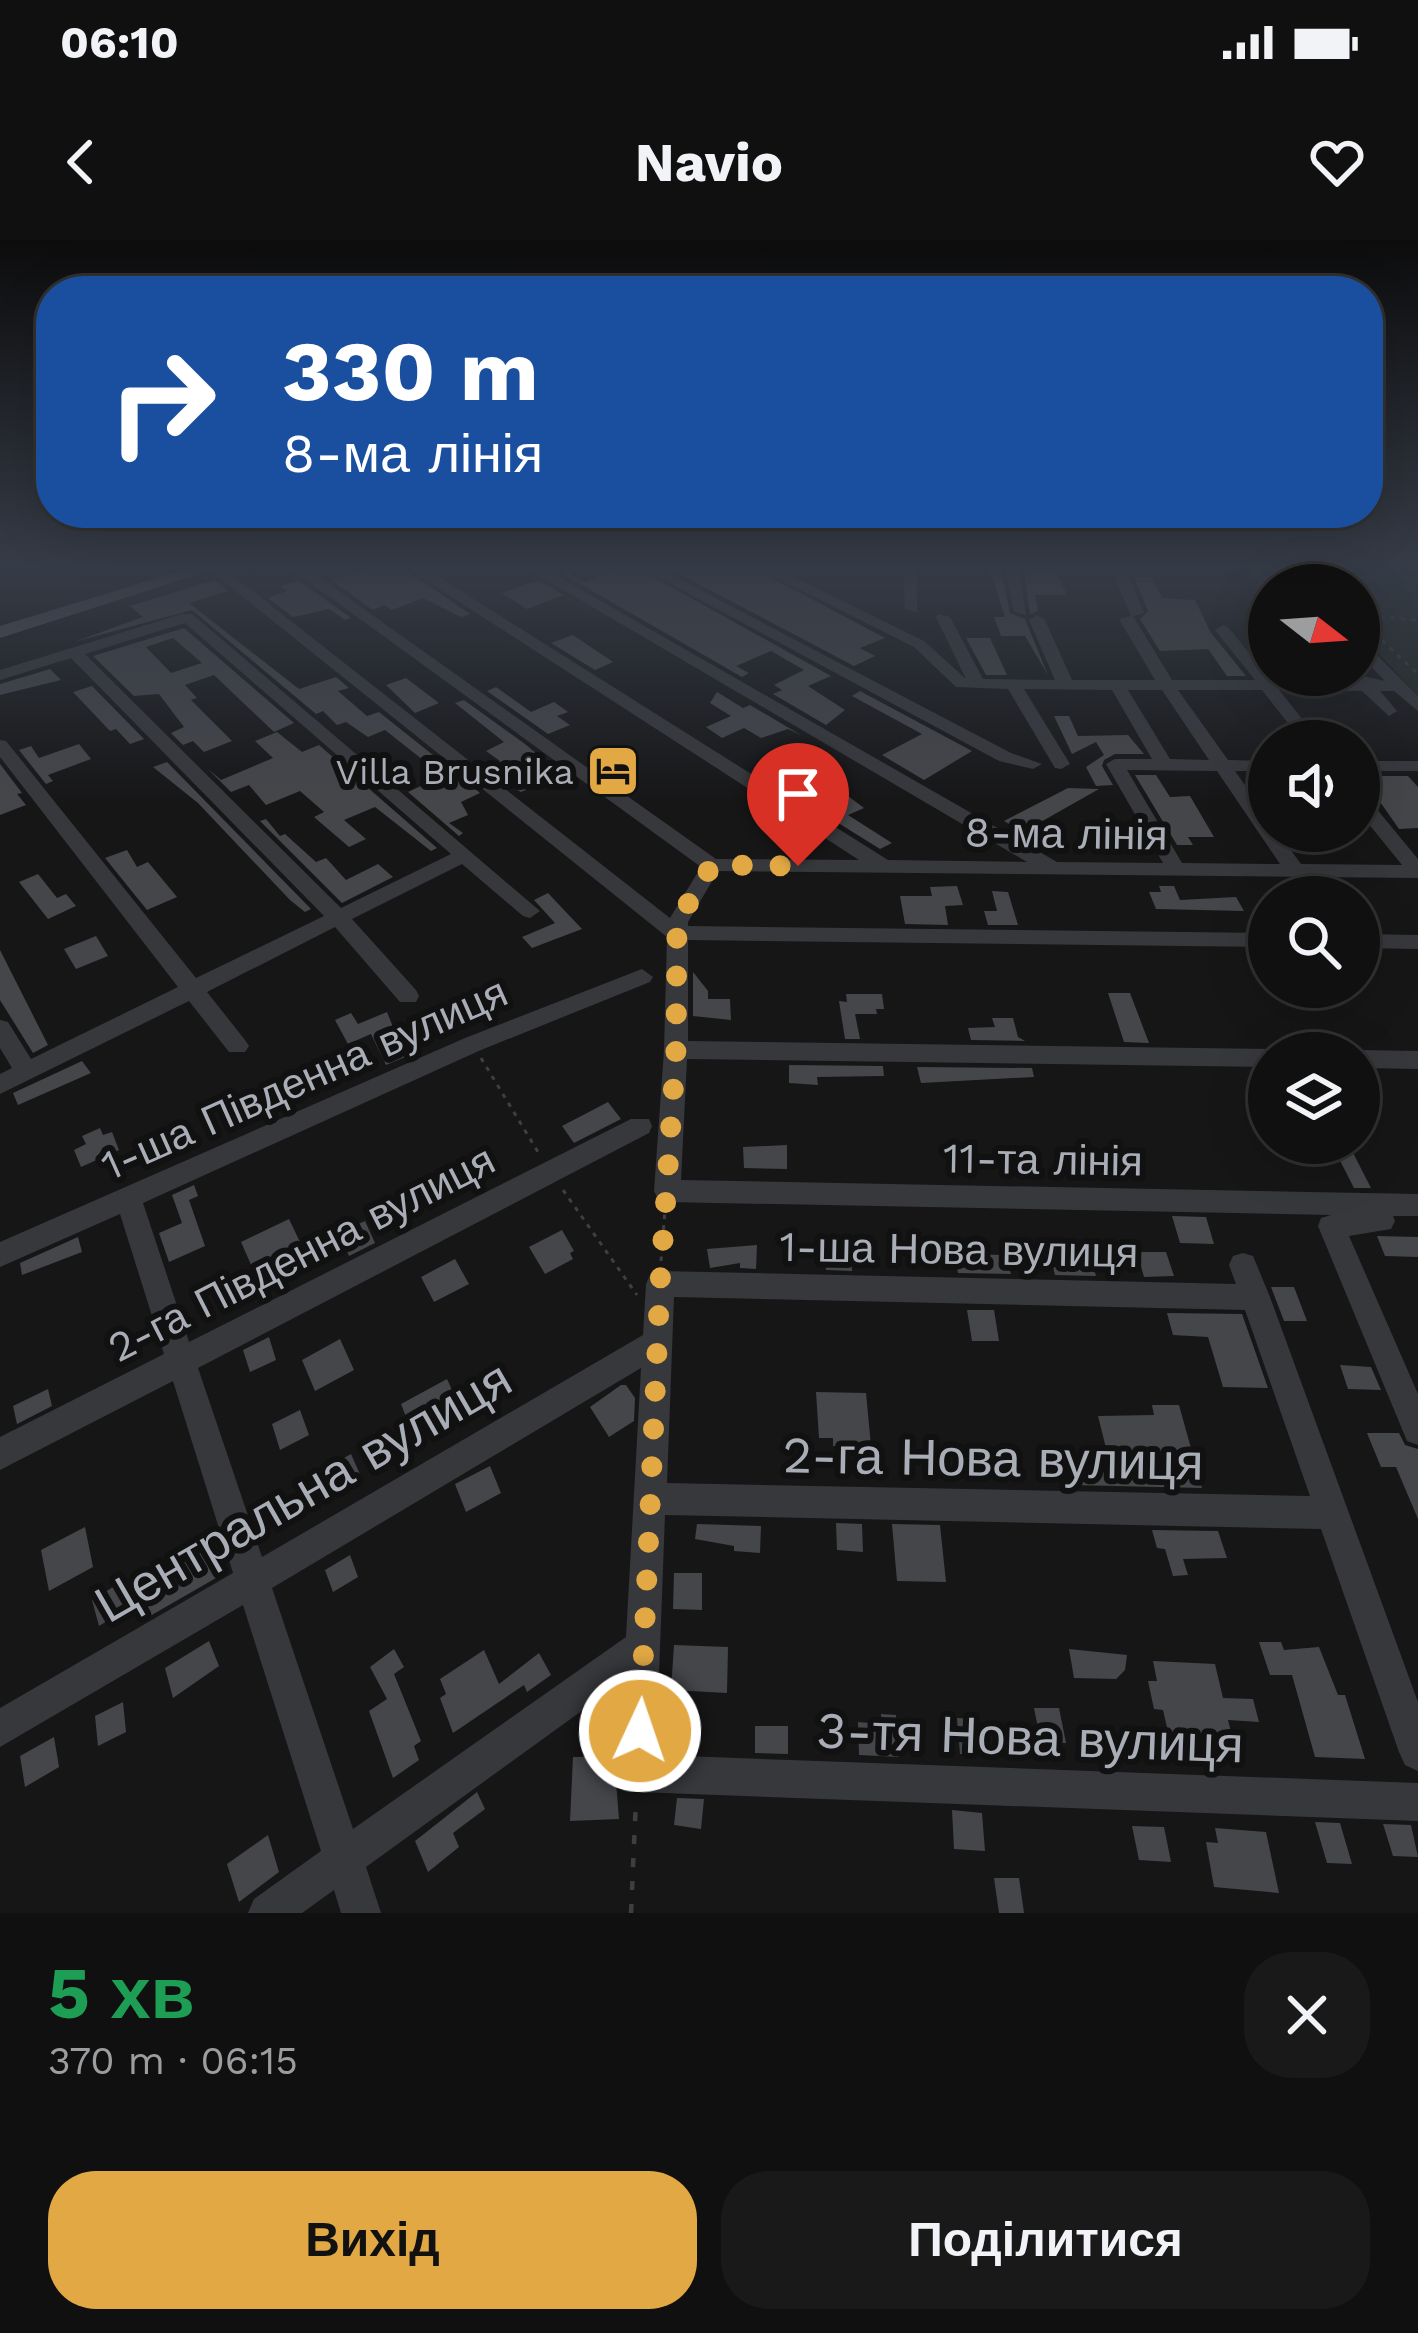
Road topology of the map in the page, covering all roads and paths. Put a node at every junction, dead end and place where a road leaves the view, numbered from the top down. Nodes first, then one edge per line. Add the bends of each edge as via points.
1 (93, 646) edge
2 (222, 646) edge
3 (311, 646) edge
4 (406, 646) edge
5 (536, 646) edge
6 (668, 646) edge
7 (795, 646) edge
8 (922, 646) edge
9 (954, 646) edge
10 (1045, 646) edge
11 (1147, 646) edge
12 (1389, 646) edge
13 (74, 652) junction
14 (1380, 666) edge
15 (1418, 674) edge
16 (0, 675) edge
17 (1065, 683) junction
18 (1116, 683) junction
19 (1380, 683) edge
20 (969, 684) junction
21 (1013, 684) junction
22 (1166, 684) junction
23 (1248, 685) edge
24 (1400, 686) junction
25 (1274, 696) edge
26 (1376, 696) edge
27 (1418, 706) edge
28 (1390, 711) dead end
29 (1294, 720) edge
30 (0, 745) edge
31 (1033, 764) dead end
32 (1060, 764) dead end
33 (1164, 765) junction
34 (1224, 766) junction
35 (1248, 766) edge
36 (1380, 766) edge
37 (1418, 766) edge
38 (1380, 826) edge
39 (466, 854) junction
40 (712, 865) junction
41 (883, 867) junction
42 (1053, 868) junction
43 (1177, 871) junction
44 (1295, 871) junction
45 (1418, 872) edge
46 (530, 911) dead end
47 (339, 918) junction
48 (676, 934) junction
49 (1248, 940) edge
50 (1380, 941) edge
51 (1418, 942) edge
52 (642, 977) dead end
53 (192, 989) junction
54 (408, 996) dead end
55 (0, 1028) edge
56 (236, 1046) dead end
57 (676, 1050) junction
58 (1248, 1058) edge
59 (1380, 1059) edge
60 (1418, 1060) edge
61 (26, 1072) junction
62 (0, 1085) edge
63 (640, 1126) dead end
64 (667, 1191) junction
65 (128, 1198) junction
66 (1418, 1205) edge
67 (1418, 1221) edge
68 (0, 1255) edge
69 (1243, 1265) dead end
70 (660, 1284) junction
71 (1256, 1297) junction
72 (658, 1342) junction
73 (182, 1361) junction
74 (1418, 1430) edge
75 (0, 1454) edge
76 (651, 1499) junction
77 (1333, 1513) junction
78 (250, 1579) junction
79 (644, 1645) junction
80 (0, 1729) edge
81 (1418, 1752) edge
82 (637, 1773) junction
83 (1418, 1802) edge
84 (343, 1860) junction
85 (268, 1913) edge
86 (361, 1913) edge
87 (631, 1913) edge

1 - 13 street
2 - 39 street
3 - 48 street
4 - 40 street
5 - 41 street
6 - 42 street
7 - 31 street via 1005,757
8 - 20 street
9 - 20 street
10 - 17 street
11 - 22 street
12 - 15 path
13 - 16 street
13 - 47 street
14 - 24 street
17 - 18 street
17 - 21 street
18 - 22 street
18 - 33 street
19 - 24 street
20 - 21 street
21 - 32 street
22 - 23 street
22 - 34 street
24 - 27 street
25 - 29 street
26 - 28 street
30 - 53 street
33 - 34 street
33 - 43 street via 1115,764
34 - 35 street
34 - 44 street
36 - 37 street
38 - 45 street
39 - 46 street
39 - 47 street
40 - 41 street, 8-ма лінія
40 - 48 street
41 - 42 street, 8-ма лінія
42 - 43 street, 8-ма лінія
43 - 44 street, 8-ма лінія
44 - 45 street, 8-ма лінія
47 - 53 street
47 - 54 street
48 - 49 street
48 - 57 street
50 - 51 street
52 - 65 street, 1-ша Південна вулиця
53 - 56 street
53 - 61 street
55 - 61 street
57 - 58 street
57 - 64 street
59 - 60 street
61 - 62 street
63 - 73 street, 2-га Південна вулиця
64 - 66 street, 11-та лінія
64 - 70 path
65 - 68 street, 1-ша Південна вулиця
65 - 73 street
67 - 74 street via 1331,1226
69 - 71 street
70 - 71 street, 1-ша Нова вулиця
70 - 72 street
71 - 77 street
72 - 76 street
72 - 78 street, Центральна вулиця
73 - 75 street, 2-га Південна вулиця
73 - 78 street
76 - 77 street, 2-га Нова вулиця
76 - 79 street
77 - 81 street
78 - 80 street, Центральна вулиця
78 - 84 street
79 - 82 street
79 - 84 street
82 - 83 street, 3-тя Нова вулиця
82 - 87 path
84 - 85 street
84 - 86 street

